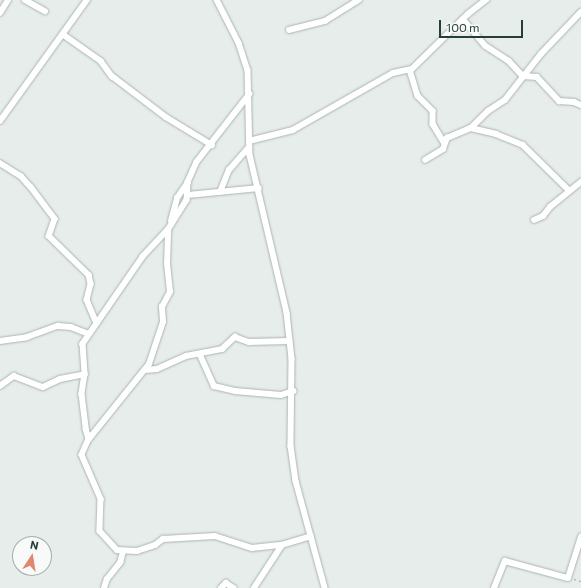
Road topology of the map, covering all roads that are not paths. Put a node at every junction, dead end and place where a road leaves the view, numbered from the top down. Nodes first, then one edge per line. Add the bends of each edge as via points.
1 (8, 0) edge
2 (25, 0) edge
3 (88, 0) edge
4 (217, 0) edge
5 (359, 0) edge
6 (486, 0) edge
7 (45, 11) dead end
8 (581, 12) edge
9 (0, 13) edge
10 (463, 20) junction
11 (289, 30) dead end
12 (64, 35) junction
13 (410, 70) junction
14 (530, 73) junction
15 (523, 76) junction
16 (250, 94) junction
17 (581, 105) edge
18 (2, 113) edge
19 (0, 121) edge
20 (478, 121) junction
21 (471, 128) junction
22 (481, 130) junction
23 (444, 142) junction
24 (249, 144) junction
25 (212, 145) junction
26 (425, 160) dead end
27 (0, 163) edge
28 (188, 182) junction
29 (581, 182) edge
30 (259, 188) junction
31 (569, 190) junction
32 (220, 192) junction
33 (188, 195) junction
34 (534, 220) dead end
35 (170, 222) junction
36 (168, 230) junction
37 (98, 323) junction
38 (89, 334) junction
39 (289, 340) junction
40 (0, 341) edge
41 (200, 354) junction
42 (145, 370) junction
43 (85, 374) junction
44 (0, 386) edge
45 (293, 391) junction
46 (89, 439) junction
47 (311, 536) junction
48 (581, 537) edge
49 (282, 545) junction
50 (122, 552) junction
51 (104, 588) edge
52 (220, 588) edge
53 (234, 588) edge
54 (254, 588) edge
55 (325, 588) edge
56 (494, 588) edge

1 - 9 street
2 - 7 street
3 - 12 street
4 - 16 street via 244,56
5 - 11 street via 325,21
6 - 10 street
8 - 14 street
10 - 13 street
10 - 15 street via 486,46 509,61
12 - 18 street
12 - 25 street via 101,61 112,76 166,117
13 - 23 street via 418,96 433,111 433,124
13 - 24 street via 394,73 293,130
14 - 15 street
14 - 17 street via 540,80 556,99
15 - 20 street via 505,100
16 - 24 street
16 - 25 street
18 - 19 street
20 - 21 street
20 - 22 street
21 - 22 street
21 - 23 street via 447,138
22 - 31 street via 523,145
23 - 26 street via 443,149
24 - 30 street
24 - 32 street via 229,170
25 - 28 street via 197,162
27 - 37 street via 21,176 55,218 48,236 89,275 91,284 87,300
28 - 33 street
28 - 35 street via 177,198
29 - 31 street
30 - 32 street
30 - 39 street via 287,314
31 - 34 street via 543,216
32 - 33 street
33 - 35 street
35 - 36 street
36 - 37 street via 143,257
36 - 42 street via 167,264 170,292 162,307 163,322
37 - 38 street
38 - 40 street via 71,327 58,326 32,336
38 - 43 street via 83,348
39 - 41 street via 249,342 235,336 222,349
39 - 45 street
41 - 42 street via 186,356 157,369
41 - 45 street via 214,386 235,391 281,395
42 - 46 street
43 - 44 street via 60,378 43,387 14,376
43 - 46 street via 82,394
45 - 47 street via 291,446 298,491
46 - 50 street via 82,455 101,499 100,531 113,548
47 - 49 street
47 - 55 street
48 - 56 street via 571,563 570,577 505,561 501,565
49 - 50 street via 252,548 215,536 163,538 140,550
49 - 54 street
50 - 51 street via 120,563 107,579
52 - 53 street via 226,582

